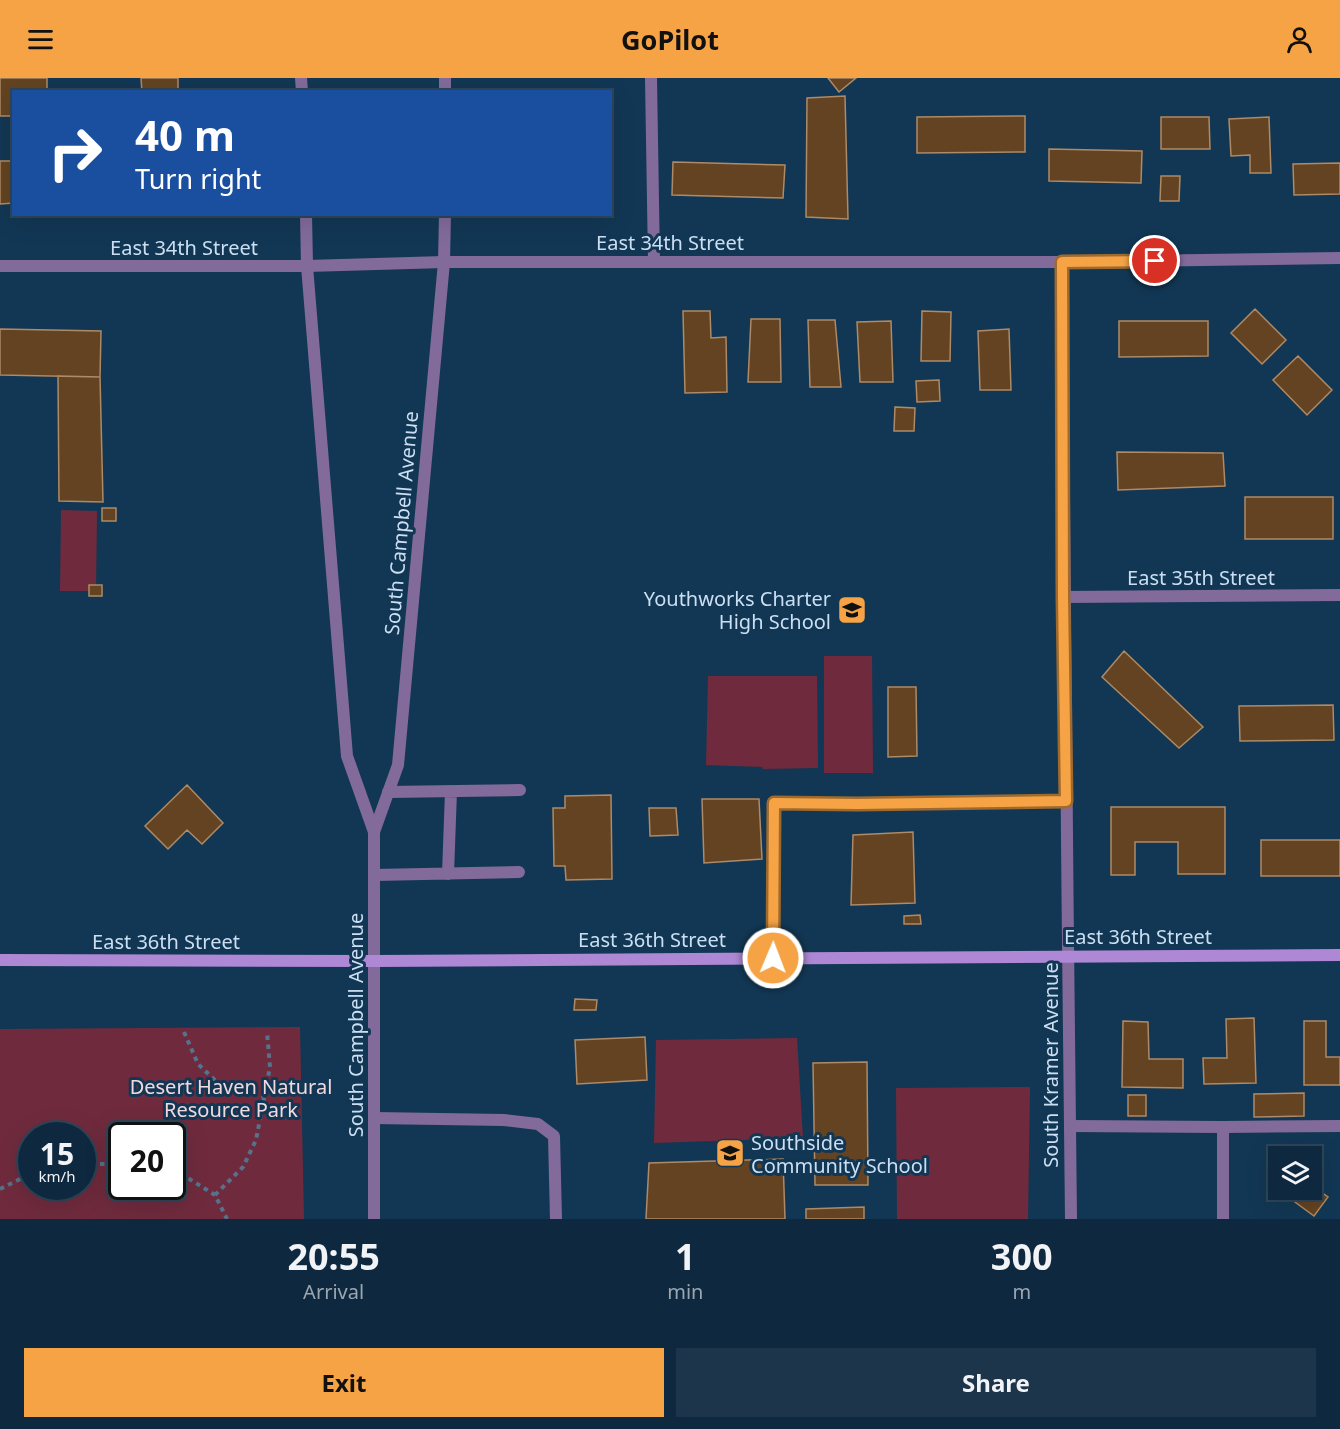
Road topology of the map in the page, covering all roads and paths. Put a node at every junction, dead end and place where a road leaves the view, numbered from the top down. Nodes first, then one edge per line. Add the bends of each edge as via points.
1 (651, 78) edge
2 (306, 216) edge
3 (444, 216) edge
4 (1340, 258) edge
5 (444, 262) junction
6 (654, 262) junction
7 (1062, 262) junction
8 (0, 266) edge
9 (308, 266) junction
10 (1340, 595) edge
11 (1063, 597) junction
12 (520, 789) dead end
13 (451, 791) junction
14 (388, 792) junction
15 (1066, 801) junction
16 (374, 832) junction
17 (519, 872) dead end
18 (448, 873) junction
19 (374, 875) junction
20 (1340, 955) edge
21 (1069, 956) junction
22 (773, 958) junction
23 (0, 960) edge
24 (374, 961) junction
25 (184, 1032) dead end
26 (267, 1032) dead end
27 (264, 1096) junction
28 (374, 1118) junction
29 (1070, 1126) junction
30 (1340, 1126) edge
31 (1223, 1127) junction
32 (186, 1177) edge
33 (18, 1180) edge
34 (0, 1188) edge
35 (215, 1195) junction
36 (227, 1219) edge
37 (374, 1219) edge
38 (556, 1219) edge
39 (1071, 1219) edge
40 (1222, 1219) edge

1 - 6 street
2 - 9 street, South Campbell Avenue
3 - 5 street, South Campbell Avenue
4 - 7 street, East 34th Street
5 - 6 street, East 34th Street
5 - 9 street, East 34th Street
5 - 14 street, South Campbell Avenue via 398,765
6 - 7 street, East 34th Street
7 - 11 street, South Kramer Avenue
8 - 9 street, East 34th Street
9 - 16 street, South Campbell Avenue via 347,756
10 - 11 street, East 35th Street
11 - 15 street, South Kramer Avenue
12 - 13 street
13 - 14 street
13 - 18 street
14 - 16 street, South Campbell Avenue
15 - 21 street, South Kramer Avenue
15 - 22 street via 774,803
16 - 19 street, South Campbell Avenue
17 - 18 street
18 - 19 street
19 - 24 street, South Campbell Avenue
20 - 21 main road, East 36th Street
21 - 22 main road, East 36th Street
21 - 29 street, South Kramer Avenue
22 - 24 main road, East 36th Street
23 - 24 main road, East 36th Street
24 - 28 street, South Campbell Avenue
25 - 27 path via 198,1064 220,1085
26 - 27 path via 270,1066
27 - 35 path via 256,1140 243,1167
28 - 37 street, South Campbell Avenue
28 - 38 street via 538,1124 554,1136
29 - 31 street
29 - 39 street, South Kramer Avenue
30 - 31 street
31 - 40 street
32 - 35 path
33 - 34 path
35 - 36 path

